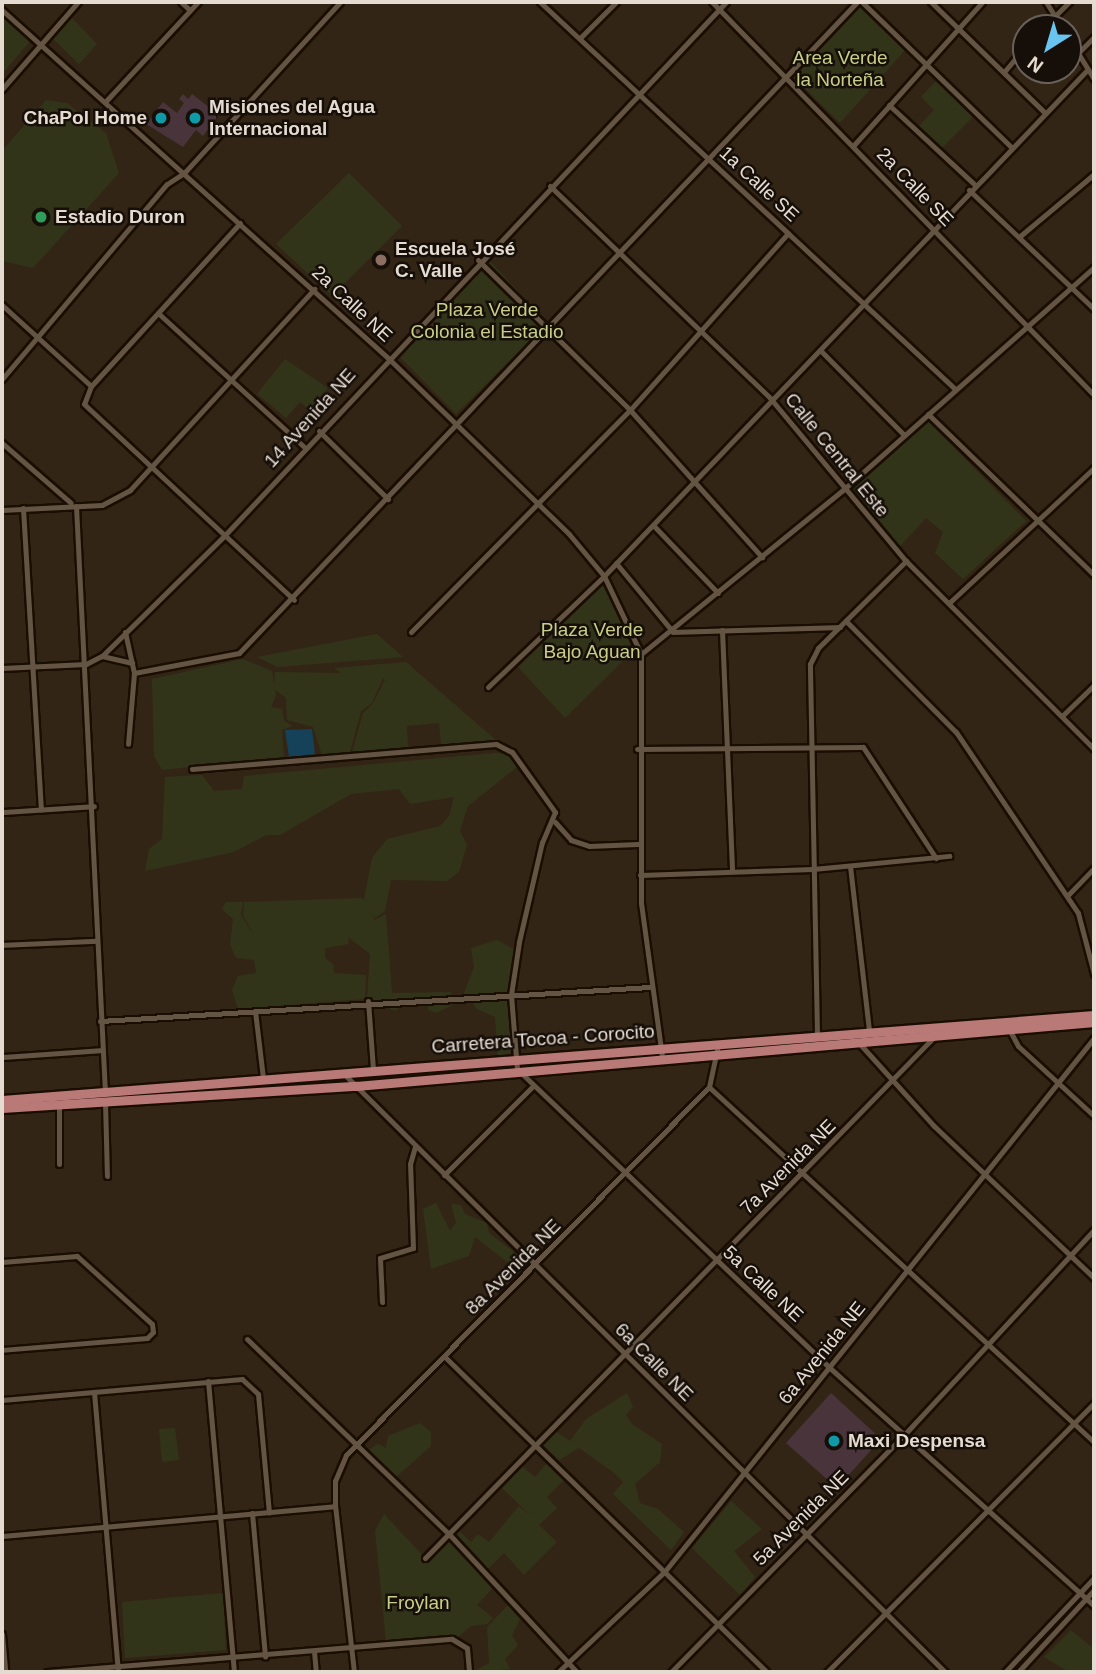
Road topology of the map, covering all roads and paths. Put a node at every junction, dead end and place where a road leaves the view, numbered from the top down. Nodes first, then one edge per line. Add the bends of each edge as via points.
1 (78, 2) edge
2 (181, 2) edge
3 (198, 2) edge
4 (340, 2) edge
5 (540, 2) edge
6 (616, 2) edge
7 (712, 2) edge
8 (726, 2) edge
9 (860, 2) edge
10 (931, 2) edge
11 (982, 2) edge
12 (719, 9) junction
13 (2, 10) edge
14 (190, 10) junction
15 (958, 29) junction
16 (580, 38) junction
17 (40, 45) junction
18 (1082, 59) edge
19 (1012, 63) edge
20 (926, 64) junction
21 (1088, 69) junction
22 (1004, 72) junction
23 (785, 77) junction
24 (1094, 79) edge
25 (2, 89) edge
26 (639, 93) junction
27 (105, 102) junction
28 (889, 105) junction
29 (1045, 113) junction
30 (853, 146) junction
31 (1011, 147) junction
32 (708, 158) junction
33 (184, 173) junction
34 (1094, 174) edge
35 (975, 185) junction
36 (550, 186) junction
37 (969, 190) junction
38 (240, 223) junction
39 (932, 227) junction
40 (788, 233) junction
41 (1019, 237) junction
42 (620, 253) junction
43 (478, 260) junction
44 (1094, 267) edge
45 (1071, 287) junction
46 (314, 289) junction
47 (863, 303) junction
48 (2, 305) edge
49 (1094, 309) edge
50 (158, 313) junction
51 (1026, 326) junction
52 (548, 329) junction
53 (700, 330) junction
54 (36, 334) junction
55 (820, 350) junction
56 (387, 357) junction
57 (2, 379) edge
58 (231, 379) junction
59 (91, 386) junction
60 (955, 389) junction
61 (1094, 395) edge
62 (771, 398) junction
63 (630, 410) junction
64 (928, 414) junction
65 (457, 425) junction
66 (319, 431) junction
67 (904, 435) junction
68 (2, 443) edge
69 (304, 447) junction
70 (1094, 468) edge
71 (150, 469) junction
72 (696, 480) junction
73 (844, 490) junction
74 (387, 499) junction
75 (538, 504) junction
76 (74, 505) junction
77 (23, 508) junction
78 (2, 510) edge
79 (1037, 520) junction
80 (653, 525) junction
81 (224, 536) junction
82 (762, 557) junction
83 (906, 561) junction
84 (616, 564) junction
85 (1093, 572) edge
86 (604, 576) junction
87 (718, 593) junction
88 (293, 600) junction
89 (949, 603) junction
90 (846, 621) junction
91 (840, 627) junction
92 (722, 630) junction
93 (125, 632) junction
94 (411, 632) dead end
95 (673, 632) junction
96 (641, 654) junction
97 (102, 656) junction
98 (132, 663) junction
99 (86, 664) junction
100 (33, 667) junction
101 (2, 668) edge
102 (134, 673) junction
103 (1094, 685) edge
104 (488, 687) dead end
105 (1062, 716) junction
106 (128, 744) dead end
107 (813, 747) junction
108 (637, 749) junction
109 (1094, 749) edge
110 (724, 750) junction
111 (192, 769) dead end
112 (94, 806) junction
113 (41, 809) junction
114 (2, 812) edge
115 (555, 822) junction
116 (638, 844) junction
117 (949, 856) dead end
118 (936, 858) junction
119 (850, 866) junction
120 (1094, 868) edge
121 (813, 869) junction
122 (732, 870) junction
123 (640, 875) junction
124 (1068, 895) junction
125 (95, 941) junction
126 (2, 945) edge
127 (1094, 974) edge
128 (649, 987) junction
129 (511, 995) junction
130 (368, 1001) junction
131 (255, 1011) junction
132 (1091, 1018) edge
133 (100, 1021) junction
134 (1007, 1026) junction
135 (869, 1031) junction
136 (853, 1032) junction
137 (937, 1032) junction
138 (817, 1034) junction
139 (1094, 1038) edge
140 (859, 1043) junction
141 (718, 1045) junction
142 (102, 1050) junction
143 (662, 1052) junction
144 (718, 1055) junction
145 (2, 1057) edge
146 (515, 1065) junction
147 (373, 1069) junction
148 (342, 1073) junction
149 (263, 1078) junction
150 (891, 1084) junction
151 (1060, 1084) junction
152 (356, 1086) junction
153 (532, 1087) junction
154 (709, 1087) junction
155 (105, 1098) junction
156 (2, 1100) edge
157 (59, 1105) junction
158 (2, 1108) edge
159 (1094, 1116) edge
160 (415, 1146) junction
161 (59, 1164) dead end
162 (804, 1174) junction
163 (986, 1174) junction
164 (444, 1175) junction
165 (623, 1175) junction
166 (107, 1176) dead end
167 (1094, 1230) edge
168 (1070, 1255) junction
169 (2, 1262) edge
170 (716, 1262) junction
171 (536, 1266) junction
172 (910, 1270) junction
173 (1094, 1278) edge
174 (382, 1302) dead end
175 (247, 1339) dead end
176 (990, 1344) junction
177 (2, 1350) edge
178 (625, 1354) junction
179 (445, 1357) junction
180 (830, 1368) junction
181 (208, 1381) junction
182 (94, 1392) junction
183 (2, 1400) edge
184 (1094, 1403) edge
185 (1074, 1423) junction
186 (904, 1436) junction
187 (1094, 1442) edge
188 (358, 1443) junction
189 (535, 1445) junction
190 (744, 1473) junction
191 (335, 1506) junction
192 (988, 1510) junction
193 (270, 1512) junction
194 (252, 1513) junction
195 (222, 1516) junction
196 (106, 1526) junction
197 (449, 1534) junction
198 (806, 1535) junction
199 (2, 1536) edge
200 (425, 1558) dead end
201 (665, 1570) junction
202 (1094, 1578) edge
203 (1094, 1590) edge
204 (1080, 1593) junction
205 (1086, 1599) junction
206 (1094, 1606) edge
207 (885, 1613) junction
208 (719, 1624) junction
209 (2, 1634) edge
210 (352, 1648) junction
211 (314, 1651) junction
212 (265, 1656) junction
213 (233, 1658) junction
214 (174, 1662) junction
215 (568, 1663) junction
216 (118, 1669) edge
217 (5, 1672) edge
218 (47, 1672) edge
219 (175, 1672) edge
220 (234, 1672) edge
221 (316, 1672) edge
222 (354, 1672) edge
223 (469, 1672) edge
224 (558, 1672) edge
225 (577, 1672) edge
226 (671, 1672) edge
227 (767, 1672) edge
228 (827, 1672) edge
229 (945, 1672) edge
230 (1005, 1672) edge
231 (1018, 1672) edge

1 - 17 street
2 - 14 street
3 - 14 street
4 - 33 street
5 - 16 street, 1a Calle SE
6 - 16 street
7 - 12 street, 2a Calle SE
8 - 12 street, 14 Avenida NE
9 - 20 street
9 - 23 street
10 - 15 street
11 - 15 street
12 - 23 street, 2a Calle SE
12 - 26 street, 14 Avenida NE
13 - 17 street, 2a Calle NE
14 - 27 street
15 - 20 street
15 - 22 street
16 - 26 street, 1a Calle SE
17 - 25 street
17 - 27 street, 2a Calle NE
18 - 21 street
19 - 22 street
20 - 28 street
20 - 31 street
21 - 24 street
21 - 29 street
22 - 29 street
23 - 30 street, 2a Calle SE
23 - 32 street
26 - 32 street, 1a Calle SE
26 - 36 street, 14 Avenida NE
27 - 33 street, 2a Calle NE
28 - 30 street
28 - 35 street
29 - 31 street
30 - 39 street, 2a Calle SE
31 - 35 street
32 - 40 street, 1a Calle SE
32 - 42 street
33 - 38 street, 2a Calle NE
33 - 54 street via 167,184
34 - 41 street
35 - 37 street
36 - 42 street, Calle Central Este
36 - 43 street, 14 Avenida NE
37 - 39 street
37 - 41 street
38 - 46 street, 2a Calle NE
38 - 50 street
39 - 47 street
39 - 51 street, 2a Calle SE
40 - 47 street, 1a Calle SE
40 - 53 street
41 - 45 street
42 - 52 street
42 - 53 street, Calle Central Este
43 - 52 street
43 - 56 street, 14 Avenida NE
44 - 45 street
45 - 49 street
45 - 51 street
46 - 56 street, 2a Calle NE
46 - 58 street
47 - 55 street
47 - 60 street, 1a Calle SE
48 - 54 street
50 - 58 street
50 - 59 street
51 - 60 street
51 - 61 street, 2a Calle SE
52 - 63 street
52 - 65 street
53 - 62 street, Calle Central Este
53 - 63 street
54 - 57 street
54 - 59 street
55 - 62 street
55 - 67 street
56 - 65 street, 2a Calle NE
56 - 66 street, 14 Avenida NE
58 - 69 street
58 - 71 street
59 - 71 street via 84,404
60 - 64 street
62 - 72 street
62 - 73 street, Calle Central Este
63 - 72 street
63 - 75 street
64 - 67 street
64 - 79 street
65 - 74 street
65 - 75 street, 2a Calle NE
66 - 69 street, 14 Avenida NE
66 - 74 street
67 - 73 street
68 - 76 street
69 - 81 street, 14 Avenida NE
70 - 79 street
71 - 76 street via 115,500
71 - 81 street
72 - 80 street
72 - 82 street
73 - 82 street
73 - 83 street, Calle Central Este
74 - 88 street
75 - 86 street, 2a Calle NE
75 - 94 street
76 - 77 street
76 - 99 street
77 - 78 street
77 - 100 street
79 - 85 street
79 - 89 street
80 - 84 street
80 - 87 street
81 - 88 street
81 - 93 street, 14 Avenida NE
82 - 87 street
83 - 89 street, Calle Central Este
83 - 90 street
84 - 86 street
84 - 95 street
86 - 96 street, 2a Calle NE
86 - 104 street
87 - 95 street
88 - 102 street via 239,653
89 - 105 street, Calle Central Este
90 - 91 street
90 - 124 street via 956,732
91 - 92 street
91 - 107 street via 810,664
92 - 95 street
92 - 110 street
93 - 97 street, 14 Avenida NE
93 - 98 street
95 - 96 street
96 - 108 street
97 - 98 street
97 - 99 street, 14 Avenida NE
98 - 102 street
99 - 100 street
99 - 112 street
100 - 101 street
100 - 113 street
102 - 106 street
103 - 105 street
105 - 109 street, Calle Central Este
107 - 110 street
107 - 118 street via 863,747
107 - 121 street
108 - 110 street
108 - 116 street
110 - 122 street
111 - 115 street via 496,744 524,765 555,812
112 - 113 street
112 - 125 street
113 - 114 street
115 - 116 street via 571,840 589,846
115 - 129 street via 539,855
116 - 123 street
117 - 118 street
118 - 119 street
119 - 121 street
119 - 135 street
120 - 124 street
121 - 122 street
121 - 138 street
122 - 123 street
123 - 128 street
124 - 127 street via 1087,935
125 - 126 street
125 - 133 street
128 - 129 street
128 - 143 street
129 - 130 street
129 - 146 street
130 - 131 street
130 - 147 street
131 - 133 street
131 - 149 street
132 - 134 main road, Carretera Tocoa - Corocito
133 - 142 street
134 - 137 main road, Carretera Tocoa - Corocito
134 - 151 street via 1018,1046
135 - 136 main road, Carretera Tocoa - Corocito
135 - 137 main road, Carretera Tocoa - Corocito
136 - 138 main road, Carretera Tocoa - Corocito
136 - 140 street
137 - 140 main road, Carretera Tocoa - Corocito
137 - 150 street, 7a Avenida NE
138 - 141 main road, Carretera Tocoa - Corocito
139 - 151 street, 6a Avenida NE
140 - 144 main road, Carretera Tocoa - Corocito
140 - 150 street
141 - 143 main road, Carretera Tocoa - Corocito
141 - 144 street
142 - 145 street
142 - 155 street
143 - 144 main road, Carretera Tocoa - Corocito
143 - 146 main road, Carretera Tocoa - Corocito
144 - 154 street
146 - 147 main road, Carretera Tocoa - Corocito
146 - 152 main road, Carretera Tocoa - Corocito
146 - 153 street, 5a Calle NE
147 - 148 main road, Carretera Tocoa - Corocito
148 - 149 main road, Carretera Tocoa - Corocito
148 - 152 street, 6a Calle NE
149 - 155 main road, Carretera Tocoa - Corocito
150 - 162 street, 7a Avenida NE
150 - 163 street
151 - 159 street
151 - 163 street, 6a Avenida NE
152 - 155 main road, Carretera Tocoa - Corocito
152 - 160 street, 6a Calle NE
153 - 164 street
153 - 165 street, 5a Calle NE
154 - 162 street
154 - 165 street, 8a Avenida NE
155 - 156 main road, Carretera Tocoa - Corocito
155 - 157 main road, Carretera Tocoa - Corocito
155 - 166 street
157 - 158 main road, Carretera Tocoa - Corocito
157 - 161 street
160 - 164 street, 6a Calle NE
160 - 174 street via 410,1164 414,1248 380,1258
162 - 170 street, 7a Avenida NE
162 - 172 street
163 - 168 street
163 - 172 street, 6a Avenida NE
164 - 171 street, 6a Calle NE
165 - 170 street, 5a Calle NE
165 - 171 street, 8a Avenida NE
167 - 168 street, 5a Avenida NE
168 - 173 street
168 - 176 street, 5a Avenida NE
169 - 177 street via 77,1256 152,1324 152,1332 146,1338
170 - 178 street, 7a Avenida NE
170 - 180 street, 5a Calle NE
171 - 178 street, 6a Calle NE
171 - 179 street, 8a Avenida NE
172 - 176 street
172 - 180 street, 6a Avenida NE
175 - 188 street
176 - 185 street
176 - 186 street, 5a Avenida NE
178 - 189 street, 7a Avenida NE
178 - 190 street, 6a Calle NE
179 - 188 street, 8a Avenida NE
179 - 189 street
180 - 186 street, 5a Calle NE
180 - 190 street, 6a Avenida NE
181 - 182 street
181 - 193 street via 242,1379 258,1394
181 - 195 street
182 - 183 street
182 - 196 street
184 - 185 street
185 - 187 street
185 - 192 street
186 - 192 street, 5a Calle NE
186 - 198 street, 5a Avenida NE
188 - 191 street, 8a Avenida NE via 339,1467
188 - 197 street
189 - 197 street, 7a Avenida NE
189 - 201 street
190 - 198 street, 6a Calle NE
190 - 201 street, 6a Avenida NE
191 - 193 street
191 - 210 street
192 - 204 street, 5a Calle NE
192 - 207 street
193 - 194 street
194 - 195 street
194 - 212 street
195 - 196 street
195 - 213 street
196 - 199 street
196 - 216 street
197 - 200 street, 7a Avenida NE
197 - 215 street
198 - 207 street, 6a Calle NE
198 - 208 street, 5a Avenida NE
201 - 208 street
201 - 215 street, 6a Avenida NE
202 - 204 street
203 - 205 street
204 - 205 street, 5a Calle NE
204 - 230 street
205 - 206 street, 5a Calle NE
205 - 231 street
207 - 228 street
207 - 229 street, 6a Calle NE
208 - 226 street, 5a Avenida NE
208 - 227 street
209 - 217 street
210 - 211 street
210 - 222 street
210 - 223 street via 452,1639 467,1648
211 - 212 street
211 - 221 street
212 - 213 street
213 - 214 street
213 - 220 street
214 - 216 street
214 - 219 street
215 - 224 street, 6a Avenida NE
215 - 225 street
216 - 218 street

